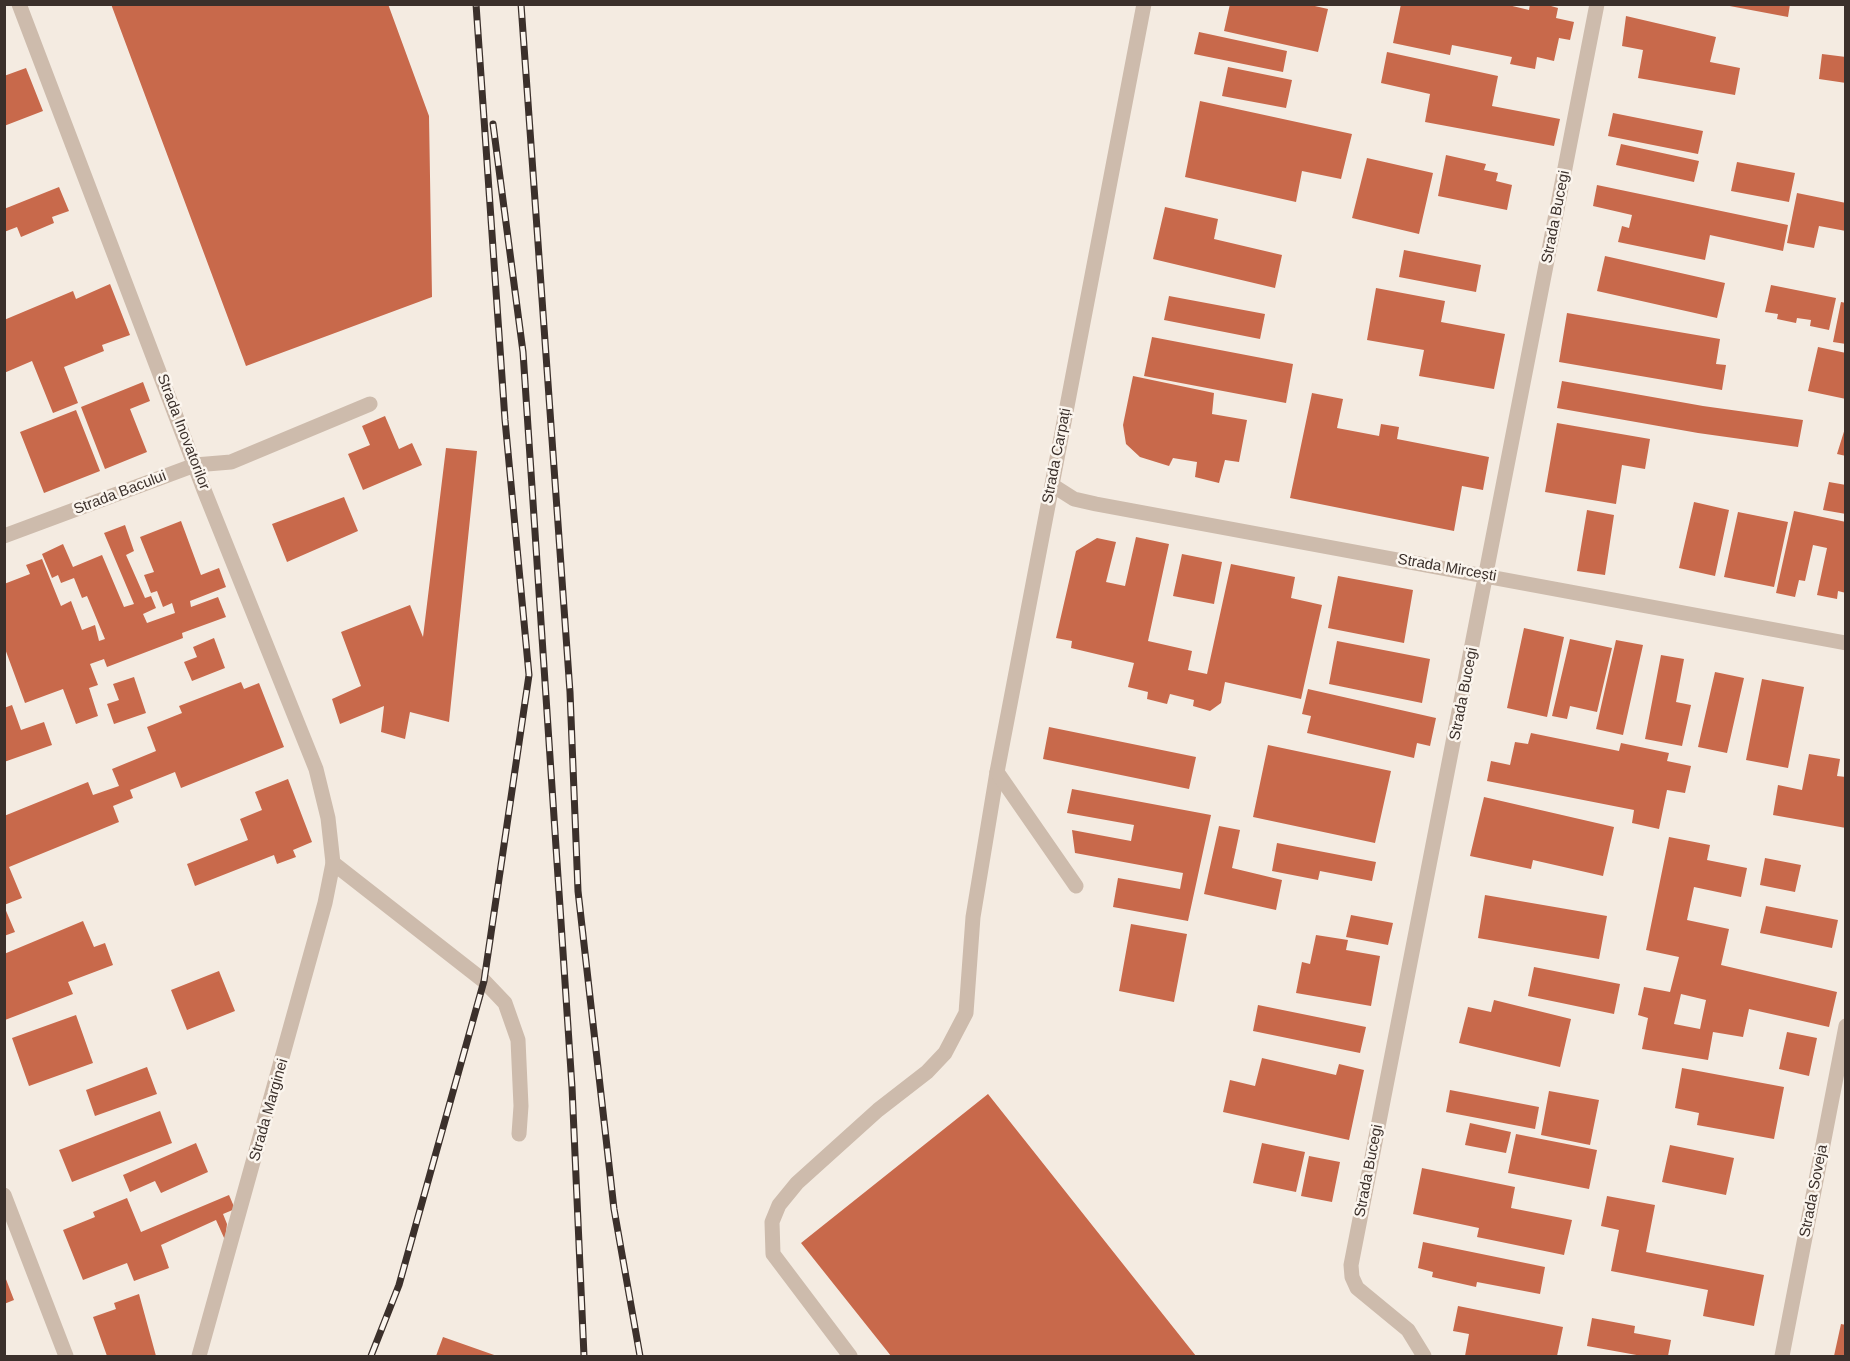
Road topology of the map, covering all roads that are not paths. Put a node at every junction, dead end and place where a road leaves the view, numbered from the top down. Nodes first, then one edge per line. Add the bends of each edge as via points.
1 (19, 4) edge
2 (1144, 4) edge
3 (1598, 4) edge
4 (370, 404) dead end
5 (195, 465) junction
6 (1052, 485) junction
7 (4, 536) edge
8 (1487, 576) junction
9 (1845, 643) edge
10 (997, 772) junction
11 (333, 863) junction
12 (1076, 886) dead end
13 (1845, 1026) edge
14 (519, 1134) dead end
15 (4, 1195) edge
16 (66, 1356) edge
17 (199, 1356) edge
18 (850, 1356) edge
19 (1424, 1356) edge
20 (1782, 1356) edge

1 - 5 street, Strada Inovatorilor
2 - 6 street, Strada Carpați
3 - 8 street, Strada Bucegi
4 - 5 street, Strada Bacului via 231,462
5 - 7 street, Strada Bacului
5 - 11 street, Strada Inovatorilor via 316,769 328,818
6 - 8 street, Strada Mircești via 1074,499 1096,504
6 - 10 street, Strada Carpați
8 - 9 street, Strada Mircești
8 - 19 street, Strada Bucegi via 1351,1265 1357,1288 1408,1330
10 - 12 street
10 - 18 street, Strada Carpați via 973,917 966,1013 945,1053 797,1183 779,1205 772,1222 773,1254
11 - 14 street via 484,981 505,1003 518,1040
11 - 17 street, Strada Marginei via 311,961
13 - 20 street, Strada Soveja
15 - 16 street

